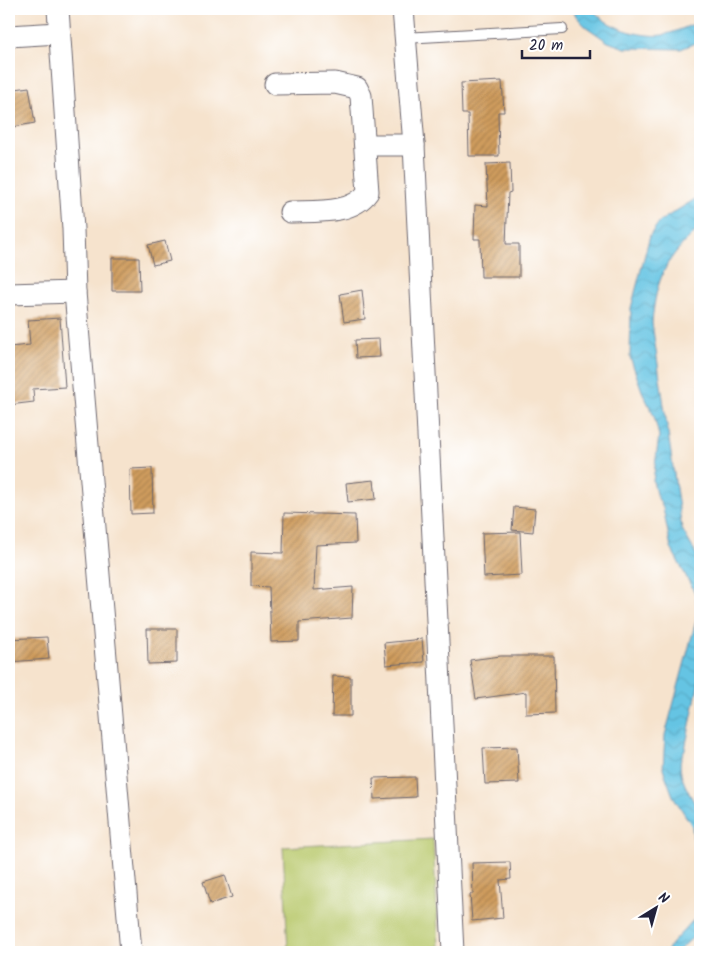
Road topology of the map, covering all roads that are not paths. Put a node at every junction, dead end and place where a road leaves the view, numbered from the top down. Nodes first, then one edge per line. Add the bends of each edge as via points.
1 (58, 9) edge
2 (402, 9) edge
3 (562, 29) dead end
4 (59, 32) junction
5 (9, 36) edge
6 (404, 38) junction
7 (275, 84) dead end
8 (364, 145) junction
9 (414, 145) junction
10 (290, 212) dead end
11 (75, 292) junction
12 (9, 294) edge
13 (131, 952) edge
14 (453, 952) edge

1 - 4 street
2 - 6 street
3 - 6 lane
4 - 5 street
4 - 11 street
6 - 9 street
7 - 8 street via 335,83 357,88
8 - 9 street
8 - 10 street via 368,192 362,200 347,208
9 - 14 street
11 - 12 street
11 - 13 street

